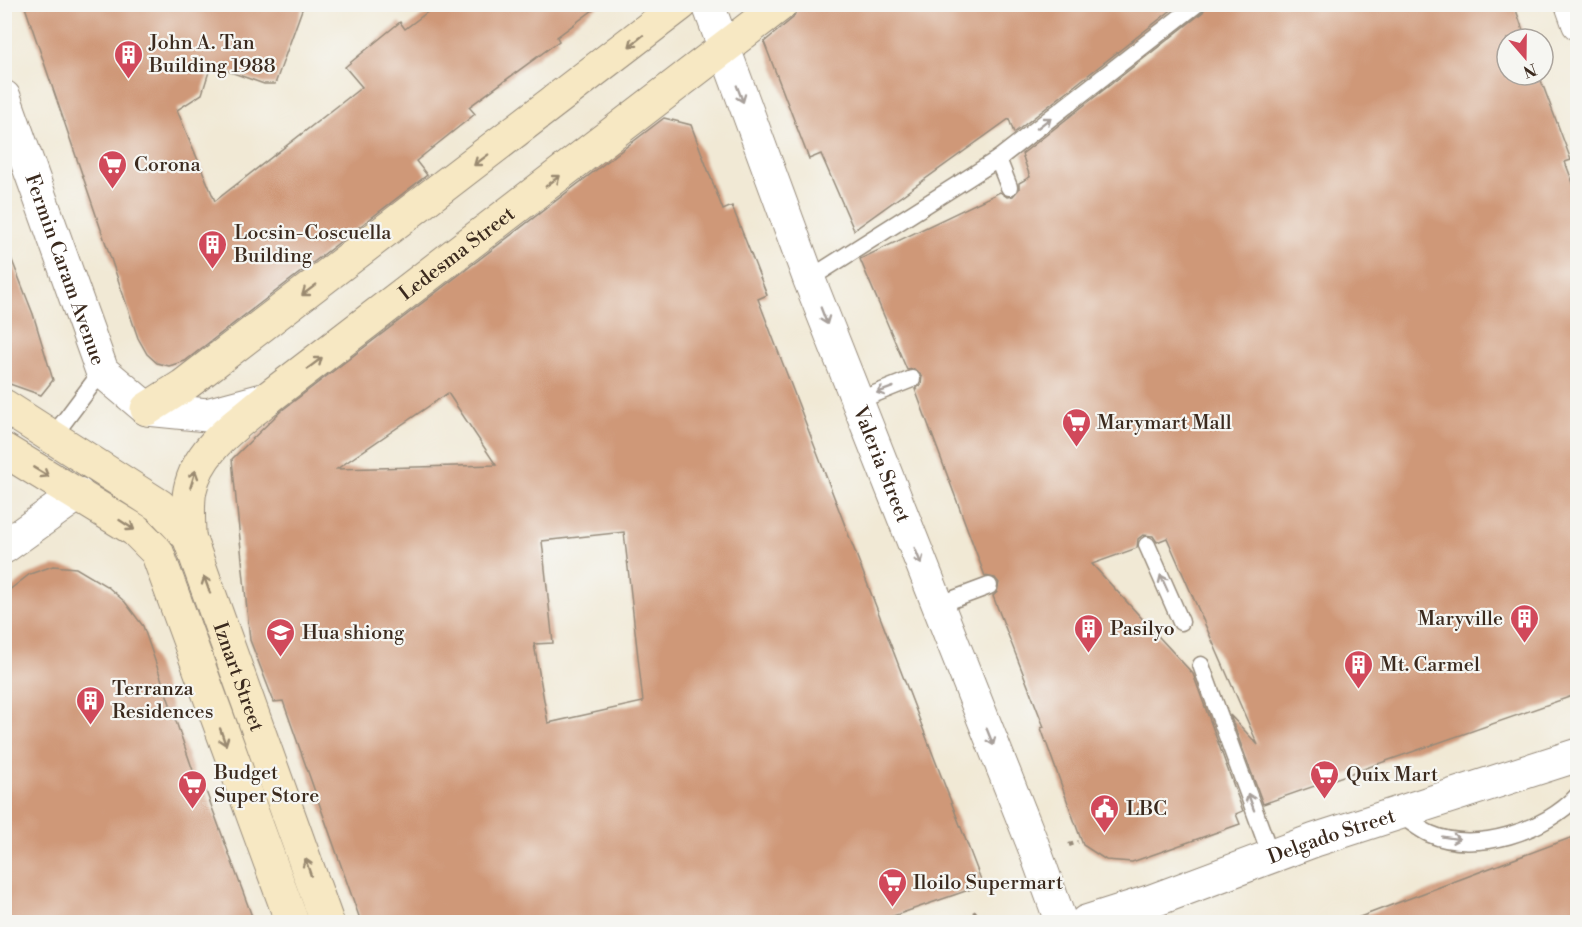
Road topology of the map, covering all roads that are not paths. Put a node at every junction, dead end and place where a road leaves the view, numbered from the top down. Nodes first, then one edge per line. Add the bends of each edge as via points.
1 (681, 4) edge
2 (708, 4) edge
3 (781, 4) edge
4 (1197, 4) edge
5 (1571, 4) edge
6 (1578, 24) edge
7 (723, 49) junction
8 (4, 97) edge
9 (998, 159) junction
10 (1009, 188) dead end
11 (809, 279) junction
12 (102, 370) junction
13 (912, 380) dead end
14 (268, 398) junction
15 (857, 400) junction
16 (4, 406) edge
17 (147, 409) junction
18 (54, 435) junction
19 (4, 450) edge
20 (78, 494) junction
21 (189, 537) junction
22 (1147, 545) dead end
23 (4, 547) edge
24 (989, 586) dead end
25 (938, 605) junction
26 (1181, 622) dead end
27 (1201, 665) dead end
28 (1578, 755) edge
29 (1578, 795) edge
30 (1399, 814) junction
31 (1271, 856) junction
32 (292, 922) edge
33 (327, 922) edge
34 (1061, 922) edge
35 (1086, 922) edge

1 -> 17 main road via 183,386
2 - 7 street, Valeria Street
3 - 7 main road, Ledesma Street
9 -> 4 lane
5 - 6 street
7 -> 11 street, Valeria Street
14 -> 7 main road, Ledesma Street
8 - 12 street, Fermin Caram Avenue
9 - 10 lane
9 - 11 lane
11 -> 15 street, Valeria Street
12 - 17 street, Fermin Caram Avenue
12 - 18 lane
13 -> 15 lane
14 - 17 street via 207,415
21 -> 14 main road, Ledesma Street via 190,490 197,466 222,437
15 -> 25 street, Valeria Street
16 - 18 main road, Iznart Street
18 - 21 main road, Iznart Street via 160,506
19 -> 20 main road
20 - 23 street
20 -> 32 main road via 135,530 157,552
33 -> 21 main road, Iznart Street
26 -> 22 lane
24 - 25 lane
25 -> 34 street, Valeria Street
31 -> 27 lane
28 - 30 street, Delgado Street
30 -> 29 lane via 1431,834 1480,840 1530,829
30 - 31 street, Delgado Street
31 - 35 street, Delgado Street

